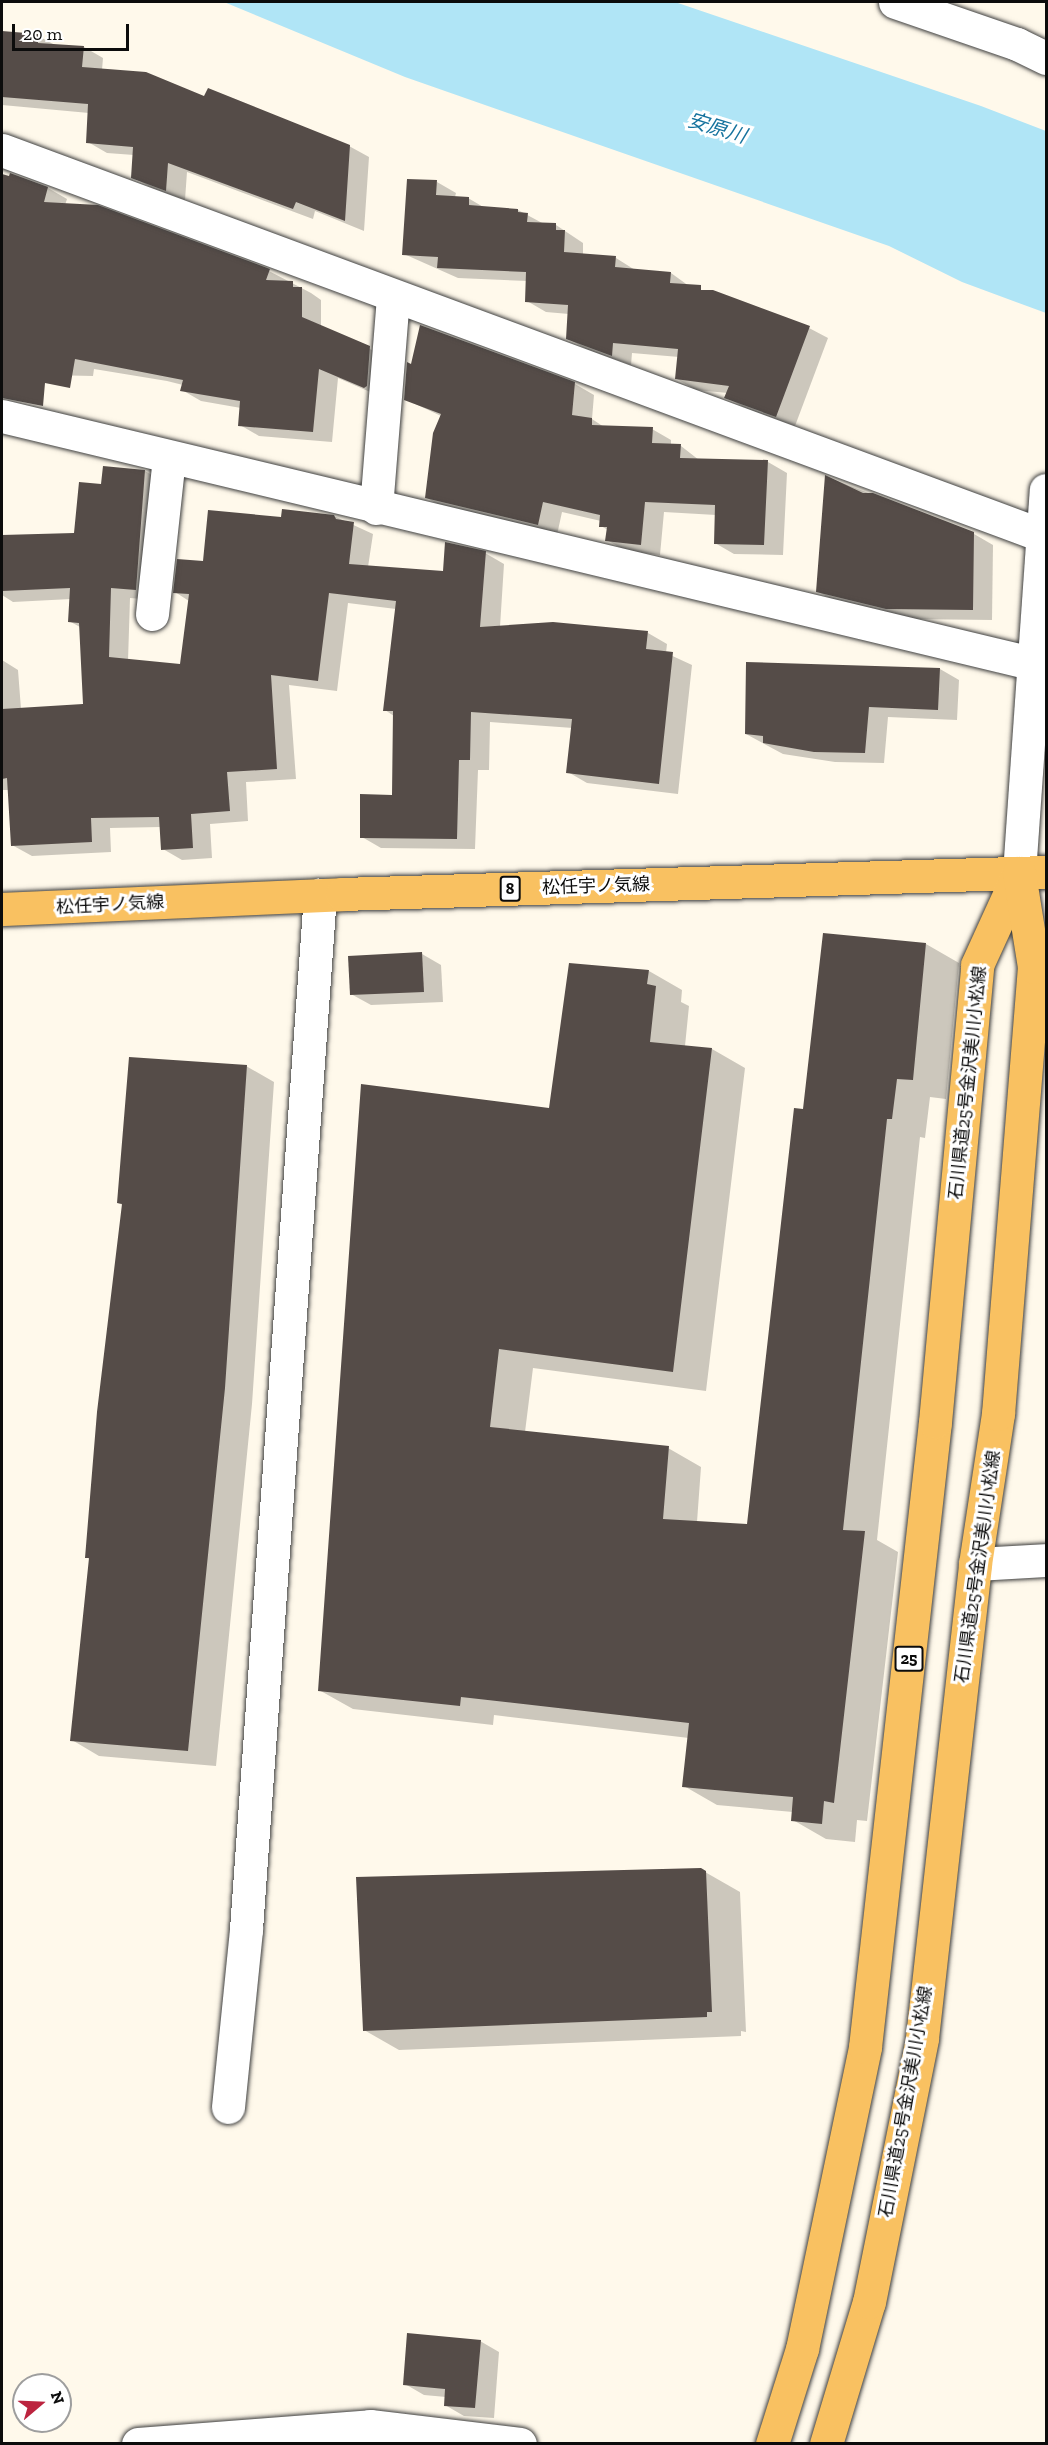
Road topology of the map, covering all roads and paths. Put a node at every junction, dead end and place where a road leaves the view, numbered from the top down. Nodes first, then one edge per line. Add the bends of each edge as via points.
1 (895, 2) edge
2 (1047, 58) edge
3 (2, 150) edge
4 (393, 297) junction
5 (2, 416) edge
6 (169, 457) junction
7 (1047, 490) edge
8 (376, 508) junction
9 (1044, 536) junction
10 (152, 614) dead end
11 (1035, 664) junction
12 (1033, 873) edge
13 (320, 895) junction
14 (2, 909) edge
15 (1047, 1560) edge
16 (975, 1564) junction
17 (228, 2107) dead end
18 (138, 2444) edge
19 (520, 2444) edge
20 (772, 2444) edge
21 (826, 2444) edge

1 - 2 street
3 - 4 street
4 - 8 street
4 - 9 street
5 - 6 street
6 - 8 street
6 - 10 street
7 - 9 street
8 - 11 street
9 - 11 street
11 - 12 street
12 - 13 main road, 松任宇ノ気線 / 8
12 - 16 main road, 石川県道25号金沢美川小松線 via 1034,967 999,1414
12 - 20 main road, 石川県道25号金沢美川小松線 / 25 via 977,965 935,1422 865,2047 802,2349
13 - 14 main road, 松任宇ノ気線 / 8
13 - 17 street via 246,1929
15 - 16 street
16 - 21 main road, 石川県道25号金沢美川小松線 via 922,2038 868,2302
18 - 19 street via 370,2426

